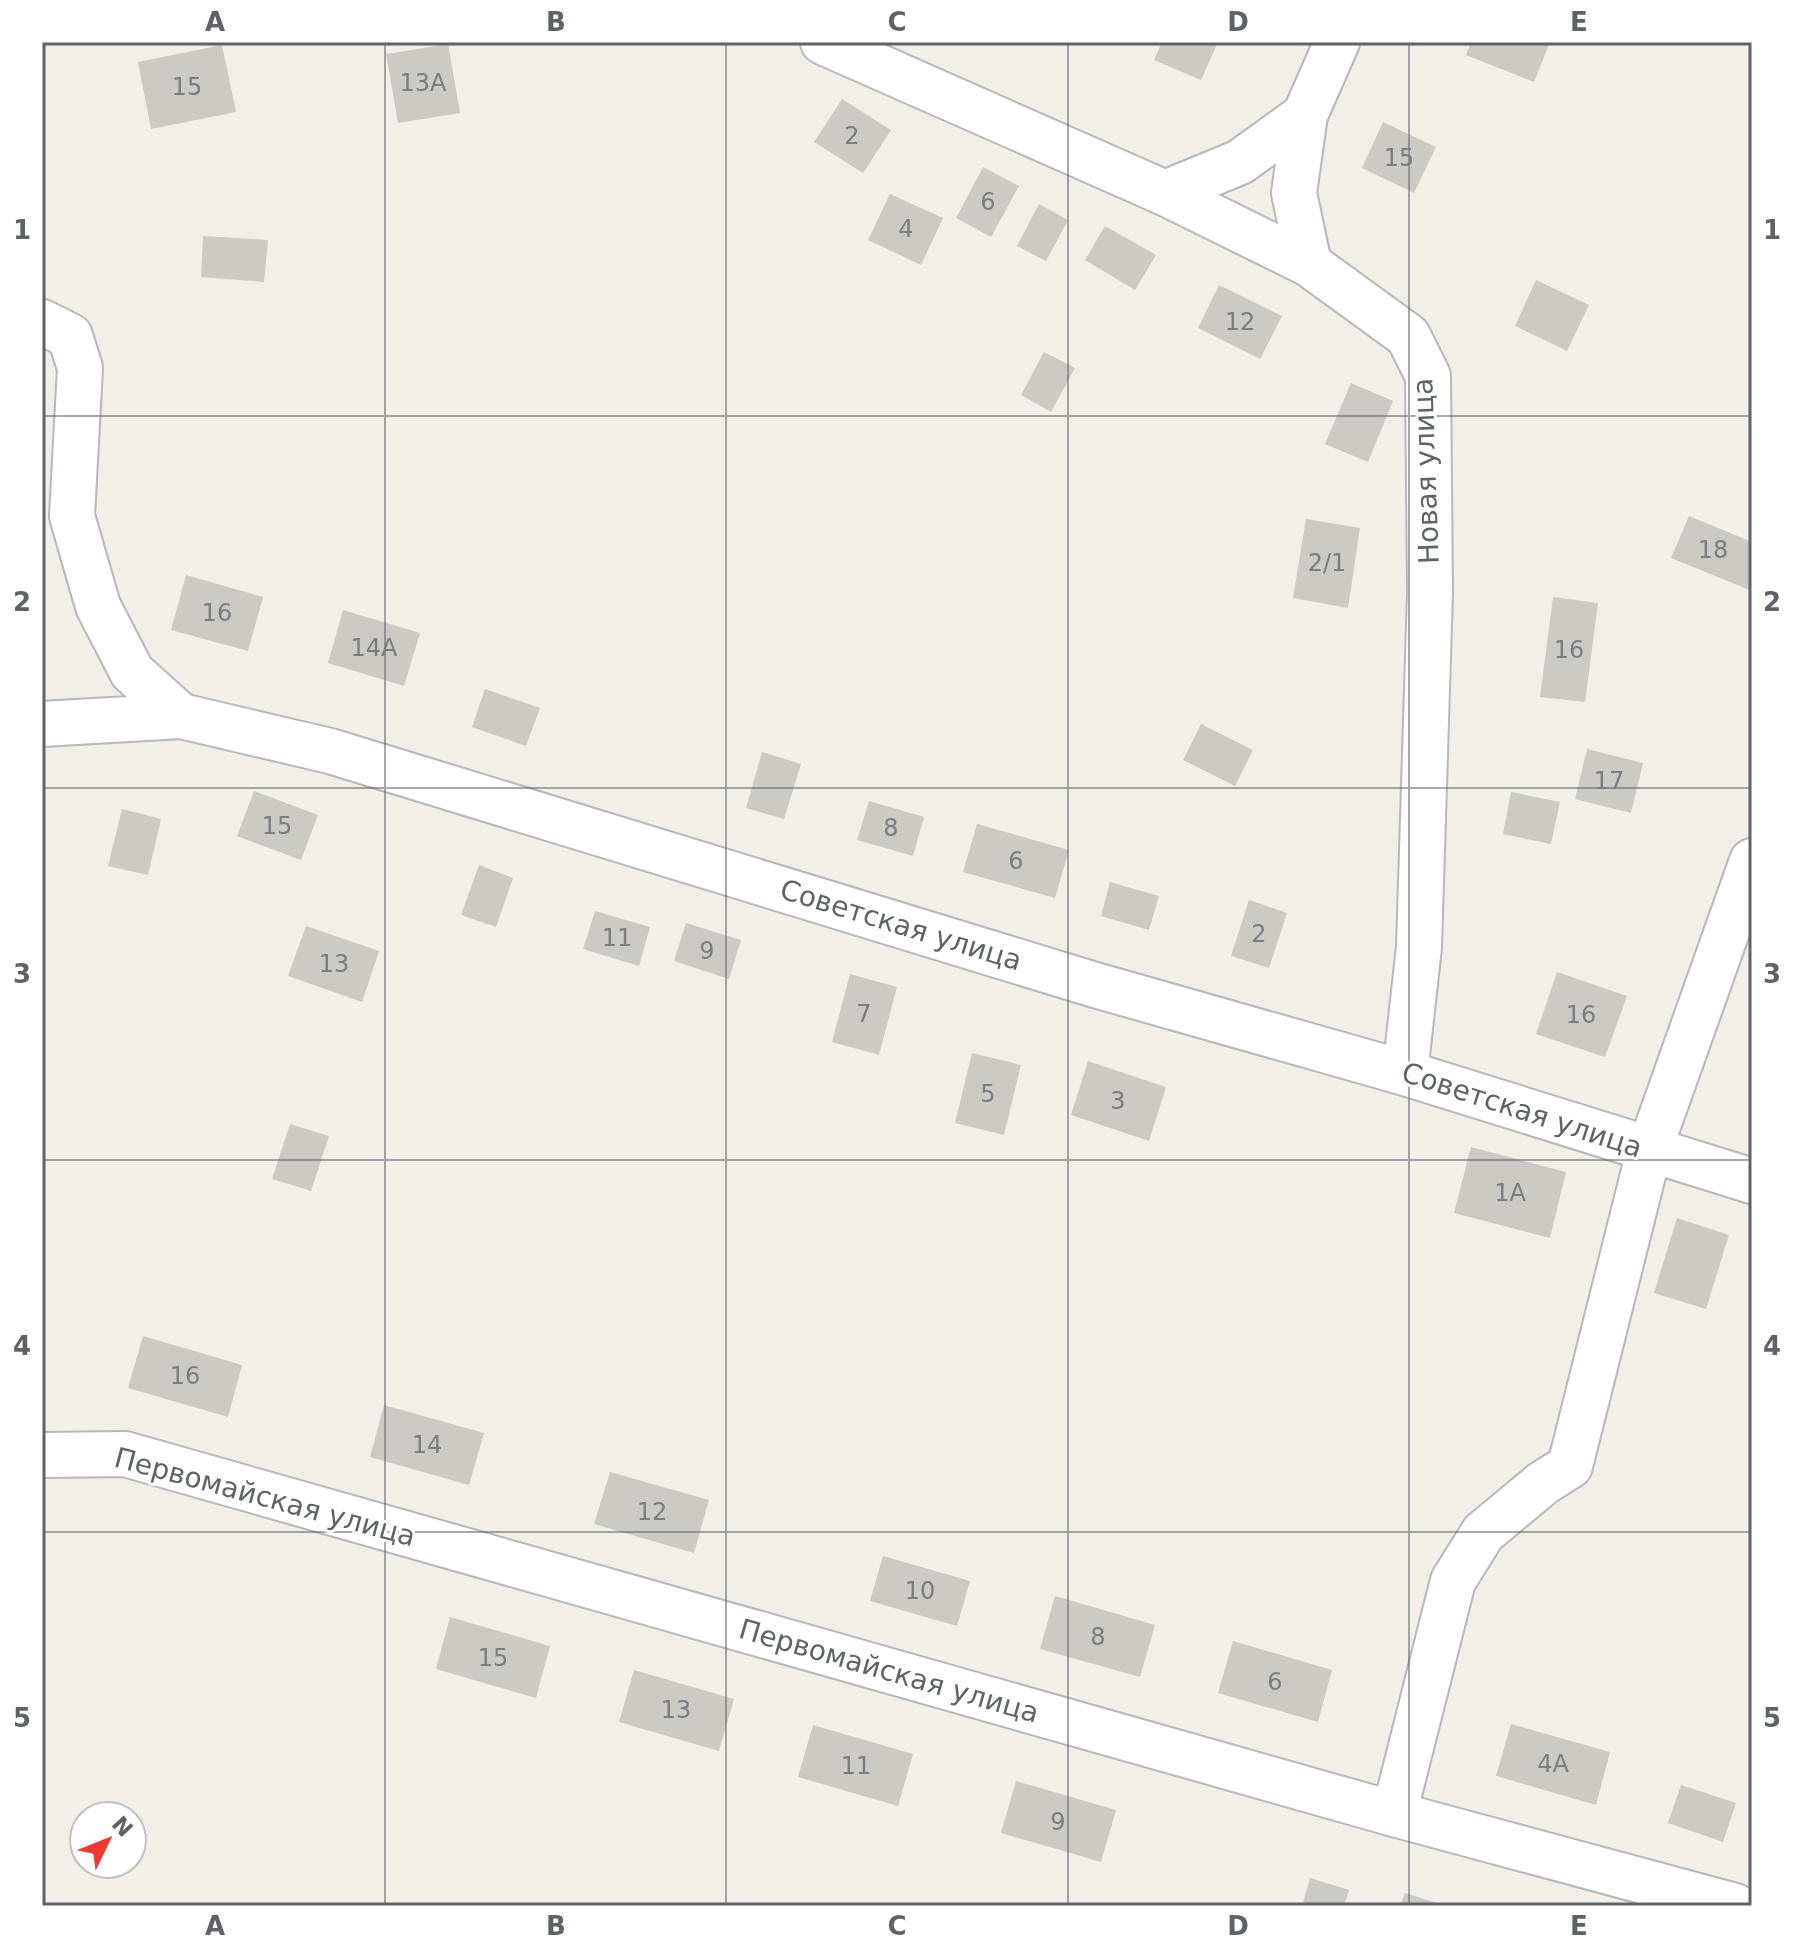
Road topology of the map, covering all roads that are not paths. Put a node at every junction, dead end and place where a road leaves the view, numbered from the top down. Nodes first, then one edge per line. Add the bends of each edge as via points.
1 (823, 42) edge
2 (1337, 42) edge
3 (1305, 115) junction
4 (1165, 193) junction
5 (1309, 264) junction
6 (42, 322) edge
7 (181, 716) junction
8 (42, 724) edge
9 (1752, 861) edge
10 (1405, 1073) junction
11 (1649, 1151) junction
12 (1752, 1181) edge
13 (42, 1455) edge
14 (1394, 1814) junction
15 (1735, 1906) edge

1 - 4 street, Новая улица
2 - 3 street
3 - 4 street via 1240,162
3 - 5 street via 1294,193
4 - 5 street, Новая улица
5 - 10 street, Новая улица via 1408,336 1428,376 1430,592 1419,947
6 - 7 street via 70,336 80,368 72,516 98,606 132,672
7 - 8 street, Советская улица
7 - 10 street, Советская улица via 330,751 1095,985
9 - 11 street
10 - 11 street, Советская улица
11 - 12 street, Советская улица
11 - 14 street via 1570,1466 1483,1533 1453,1581
13 - 14 street, Первомайская улица via 125,1454
14 - 15 street, Первомайская улица

